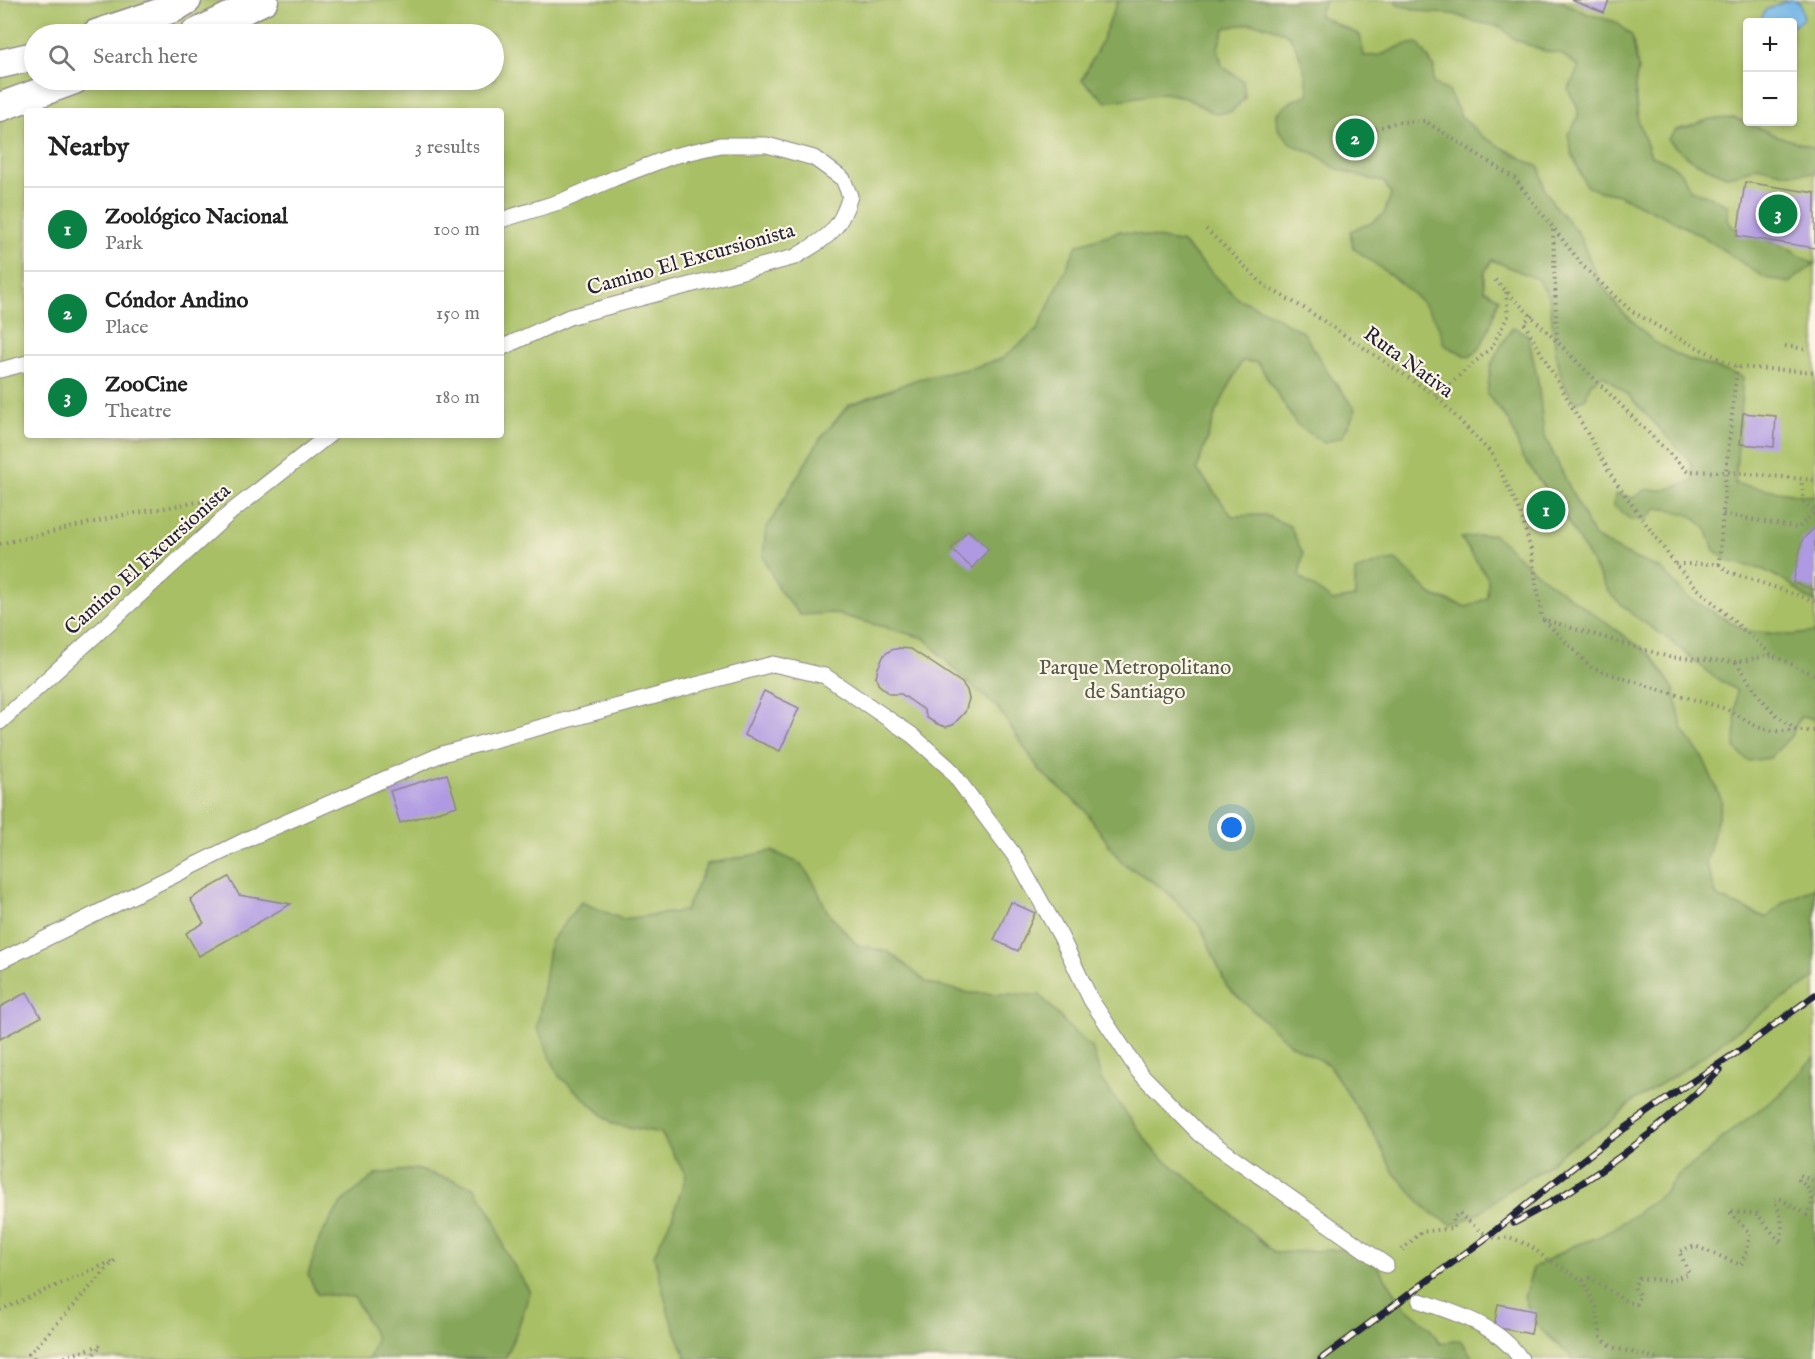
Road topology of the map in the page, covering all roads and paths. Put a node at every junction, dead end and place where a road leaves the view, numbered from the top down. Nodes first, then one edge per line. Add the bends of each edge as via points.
1 (187, 0) edge
2 (264, 0) edge
3 (126, 24) edge
4 (215, 24) edge
5 (24, 58) edge
6 (0, 64) edge
7 (47, 90) edge
8 (0, 107) edge
9 (1364, 132) dead end
10 (504, 219) edge
11 (1206, 229) dead end
12 (1553, 229) junction
13 (1495, 280) dead end
14 (1506, 291) junction
15 (1532, 315) junction
16 (1557, 340) junction
17 (1785, 346) dead end
18 (504, 347) edge
19 (1807, 349) dead end
20 (24, 364) edge
21 (1737, 367) junction
22 (0, 370) edge
23 (1815, 372) edge
24 (1436, 396) junction
25 (325, 438) edge
26 (1726, 472) junction
27 (1801, 479) junction
28 (1815, 480) edge
29 (213, 499) dead end
30 (1723, 514) junction
31 (0, 544) edge
32 (1675, 564) junction
33 (1719, 564) junction
34 (1815, 601) edge
35 (1542, 619) junction
36 (1772, 655) junction
37 (1736, 662) junction
38 (1815, 675) edge
39 (0, 722) edge
40 (1798, 731) junction
41 (1815, 731) edge
42 (0, 961) edge
43 (1815, 1182) edge
44 (1386, 1265) joint
45 (1582, 1280) junction
46 (1420, 1301) dead end
47 (0, 1310) edge
48 (35, 1359) edge
49 (59, 1359) edge
50 (90, 1359) edge
51 (1521, 1359) edge
52 (1658, 1359) edge

1 - 3 street
2 - 4 street
5 - 6 street
7 - 8 street
9 - 12 path via 1398,122 1425,121 1514,178
10 - 18 lane, Camino El Excursionista via 562,201 673,156 721,145 767,145 814,158 843,178 850,196 844,217 828,237 795,257 569,317
11 - 24 path, Ruta Nativa via 1265,286
12 - 16 path
12 - 21 path via 1584,267 1631,311
13 - 14 path
14 - 15 path
14 - 24 path via 1508,316 1491,348
15 - 16 path
15 - 32 path via 1524,323 1612,478
16 - 26 path via 1687,471
17 - 19 path
20 - 22 lane
21 - 23 path
21 - 26 path
24 - 35 path, Ruta Nativa via 1492,454 1520,511
25 - 39 lane, Camino El Excursionista via 231,512
26 - 27 path
26 - 30 path
27 - 28 path
27 - 30 path via 1804,502 1815,512 1798,528
29 - 31 path via 124,514
30 - 33 path
32 - 33 path
32 - 36 path
33 - 34 path via 1729,572
35 - 37 path via 1669,657
35 - 40 path via 1592,668 1726,709 1758,727
36 - 37 path
36 - 38 path
37 - 40 path via 1775,714
40 - 41 path
42 - 44 lane via 252,837 442,754 773,664 825,676 912,735 949,768 1017,859 1091,1000 1139,1071 1200,1134
43 - 45 path via 1800,1175 1799,1180 1813,1202 1807,1215 1779,1198 1774,1200 1781,1215 1781,1243 1757,1214 1730,1211 1750,1233 1741,1265 1695,1246 1679,1251 1689,1274 1671,1281 1639,1278 1635,1287 1640,1296 1636,1304 1627,1303 1590,1278
44 - 45 path via 1421,1232 1454,1228 1453,1218 1460,1213 1481,1232 1531,1246
45 - 52 path via 1596,1307 1601,1337 1612,1347
46 - 51 lane via 1473,1319 1512,1347
47 - 48 path via 115,1260 30,1354
49 - 50 path via 101,1344

